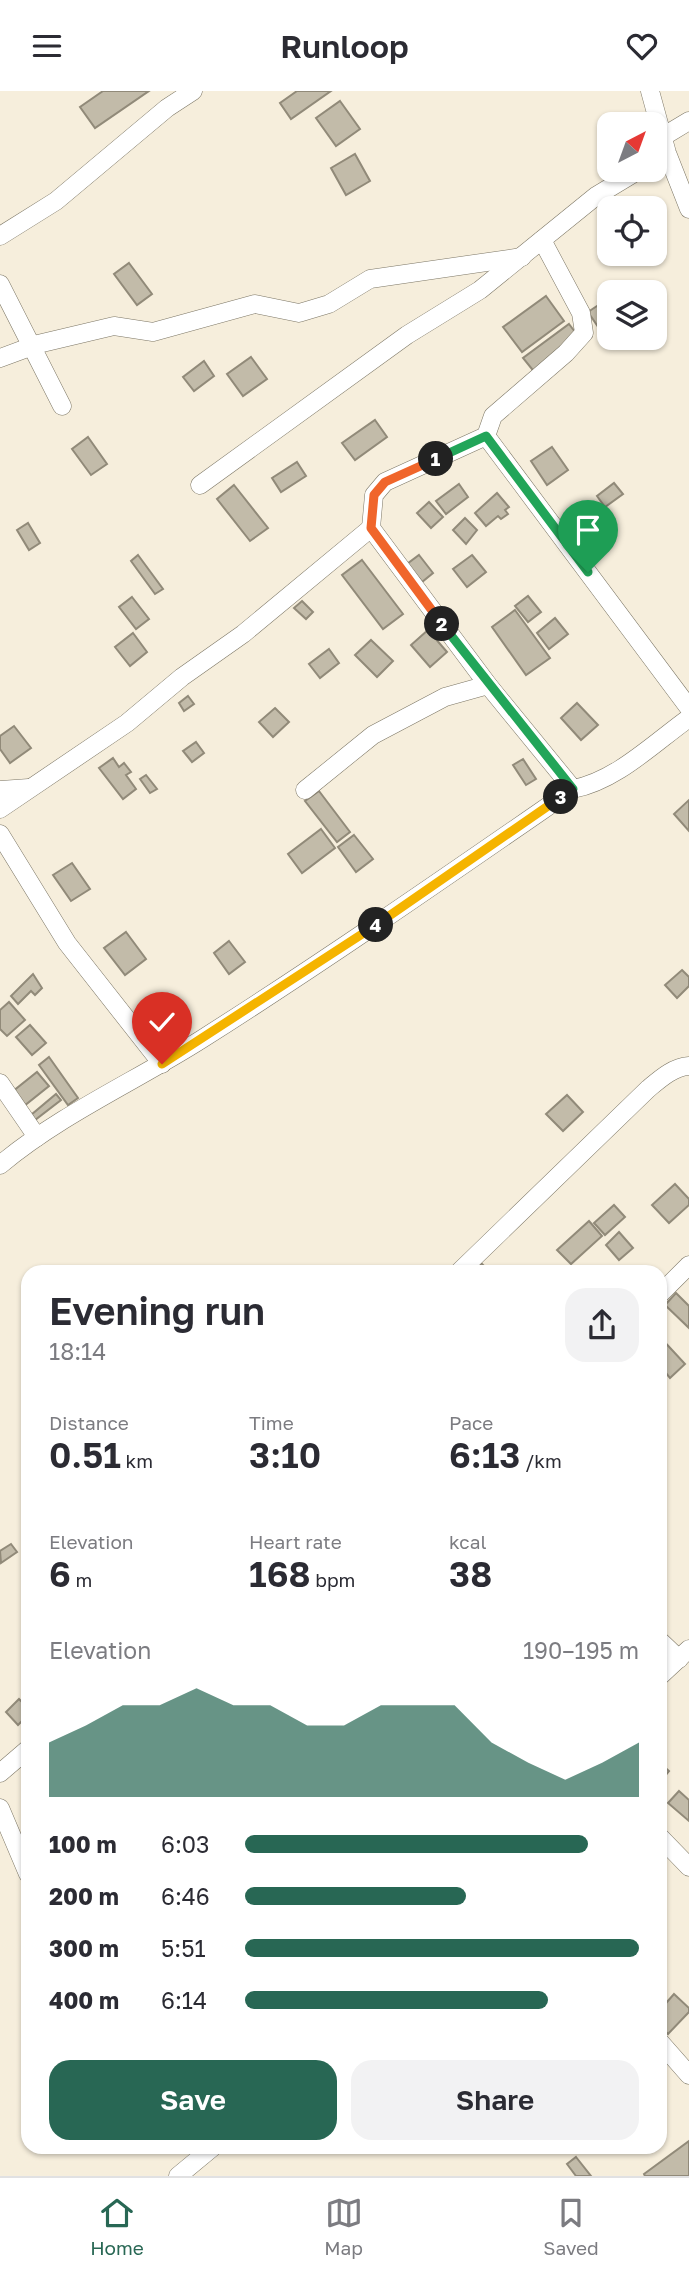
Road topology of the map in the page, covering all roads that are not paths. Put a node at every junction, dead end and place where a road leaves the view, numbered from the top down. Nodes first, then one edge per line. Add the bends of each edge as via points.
1 (193, 91) edge
2 (650, 91) edge
3 (654, 112) edge
4 (689, 121) edge
5 (667, 145) edge
6 (667, 161) edge
7 (619, 182) edge
8 (689, 209) edge
9 (0, 236) edge
10 (542, 240) junction
11 (523, 257) junction
12 (0, 284) edge
13 (31, 347) junction
14 (0, 358) edge
15 (62, 406) dead end
16 (486, 436) junction
17 (200, 485) dead end
18 (371, 528) junction
19 (488, 685) junction
20 (689, 708) edge
21 (689, 718) edge
22 (36, 787) junction
23 (573, 789) junction
24 (0, 790) edge
25 (305, 790) dead end
26 (0, 809) edge
27 (0, 834) edge
28 (162, 1064) junction
29 (689, 1066) edge
30 (0, 1083) edge
31 (37, 1137) junction
32 (0, 1165) edge
33 (466, 1265) edge
34 (689, 1265) edge
35 (667, 1287) edge
36 (667, 1645) edge
37 (684, 1654) edge
38 (667, 1670) edge
39 (21, 1755) edge
40 (0, 1773) edge
41 (0, 1808) edge
42 (667, 1844) edge
43 (21, 1858) edge
44 (689, 1867) edge
45 (667, 2050) edge
46 (689, 2075) edge
47 (205, 2154) edge
48 (178, 2176) edge

1 - 9 street via 57,201
2 - 3 street
4 - 5 street
6 - 8 street
7 - 10 street
10 - 11 street
10 - 16 street via 581,313 584,333 493,416
11 - 13 street via 370,279 329,304 299,313 255,304 153,333 114,326
11 - 17 street
12 - 13 street
13 - 14 street
13 - 15 street
16 - 18 street via 385,482 374,495
16 - 20 street
18 - 19 street
18 - 22 street via 218,654
19 - 23 street
19 - 25 street via 445,697 373,735
21 - 23 street via 609,776
22 - 24 street
22 - 26 street
23 - 28 street via 317,965
27 - 28 street via 67,943
28 - 31 street
29 - 33 street via 681,1066 648,1089
30 - 31 street
31 - 32 street
34 - 35 street
36 - 37 street
37 - 38 street
39 - 40 street
41 - 43 street
42 - 44 street
45 - 46 street
47 - 48 street

